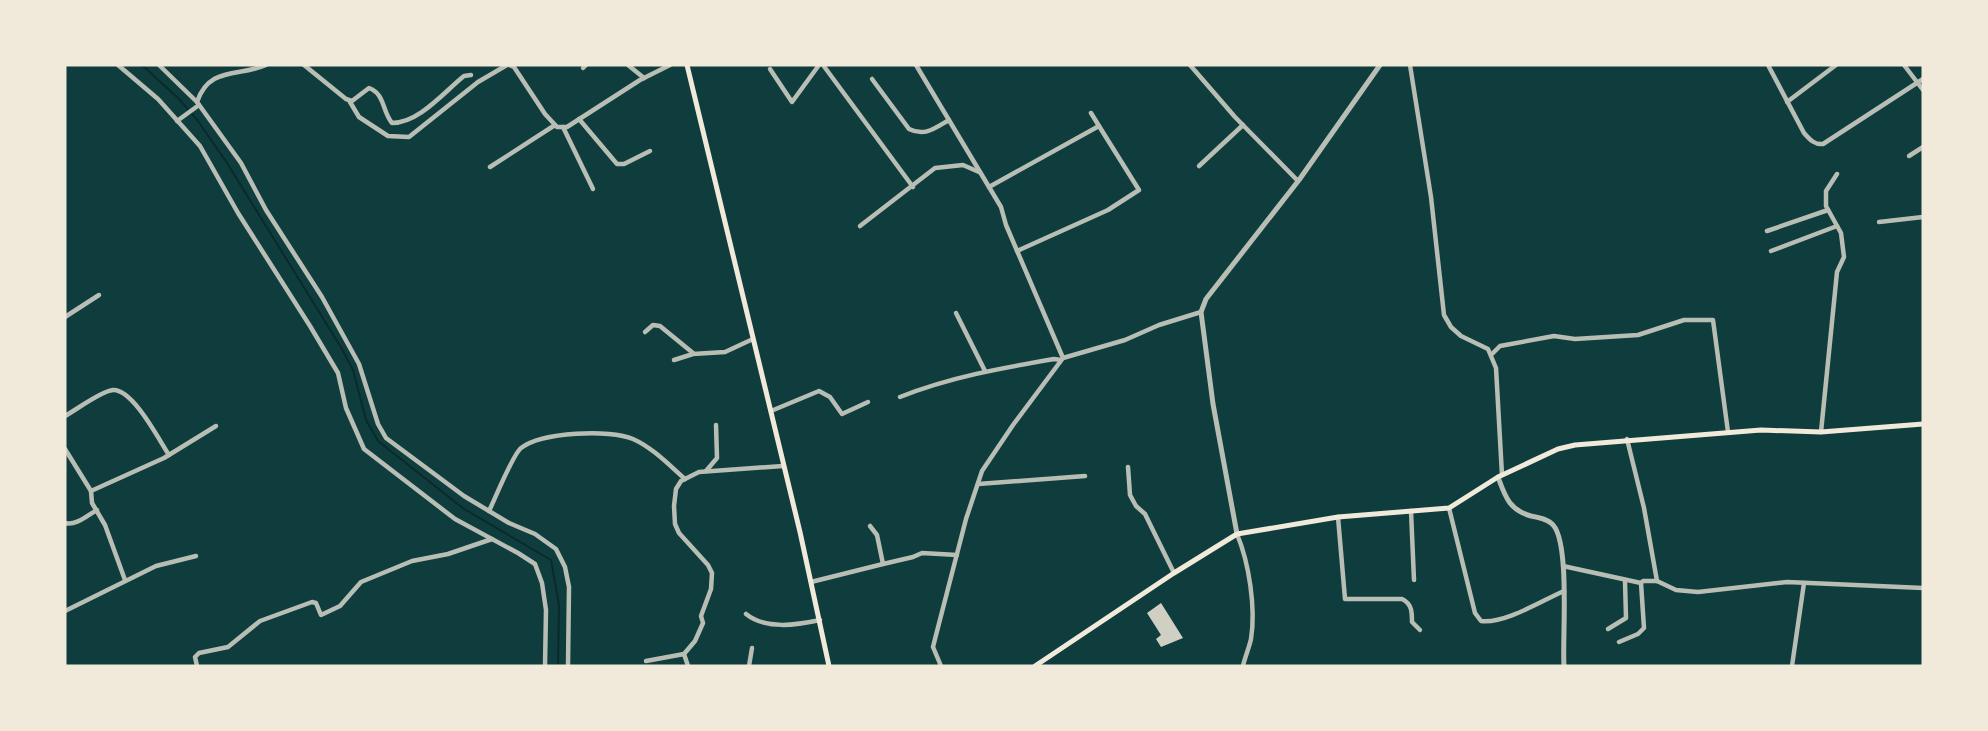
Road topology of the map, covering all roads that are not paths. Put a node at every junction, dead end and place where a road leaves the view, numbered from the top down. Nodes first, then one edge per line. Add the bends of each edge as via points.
1 (118, 65) edge
2 (159, 65) edge
3 (266, 65) edge
4 (304, 65) edge
5 (508, 65) edge
6 (628, 65) edge
7 (670, 65) edge
8 (687, 65) edge
9 (821, 65) edge
10 (916, 65) edge
11 (1190, 65) edge
12 (1380, 65) edge
13 (1410, 65) edge
14 (1768, 65) edge
15 (1836, 65) edge
16 (1904, 65) edge
17 (770, 69) dead end
18 (471, 75) dead end
19 (644, 78) junction
20 (872, 79) dead end
21 (1921, 81) edge
22 (1923, 90) edge
23 (349, 100) junction
24 (1787, 102) junction
25 (197, 105) junction
26 (1091, 113) dead end
27 (579, 119) junction
28 (949, 120) junction
29 (177, 121) junction
30 (555, 125) junction
31 (1242, 125) junction
32 (1099, 126) junction
33 (563, 127) junction
34 (1923, 146) edge
35 (650, 151) dead end
36 (1909, 156) dead end
37 (1199, 166) dead end
38 (490, 167) dead end
39 (980, 173) junction
40 (1837, 174) dead end
41 (1298, 181) junction
42 (913, 187) junction
43 (989, 187) junction
44 (593, 189) dead end
45 (1828, 210) junction
46 (1923, 217) edge
47 (1879, 222) dead end
48 (860, 226) dead end
49 (1837, 226) junction
50 (1767, 232) dead end
51 (1771, 250) dead end
52 (1017, 251) junction
53 (99, 295) dead end
54 (1201, 312) junction
55 (956, 313) dead end
56 (65, 317) edge
57 (645, 332) dead end
58 (754, 339) junction
59 (693, 354) junction
60 (1492, 354) junction
61 (1062, 359) junction
62 (674, 360) dead end
63 (985, 371) junction
64 (900, 397) dead end
65 (868, 402) dead end
66 (771, 411) junction
67 (65, 416) edge
68 (1923, 424) edge
69 (716, 425) dead end
70 (216, 426) dead end
71 (1728, 432) junction
72 (1821, 432) junction
73 (1627, 439) junction
74 (65, 449) edge
75 (169, 455) junction
76 (783, 466) junction
77 (1128, 467) dead end
78 (705, 472) junction
79 (1085, 476) dead end
80 (1500, 476) junction
81 (685, 479) junction
82 (978, 484) junction
83 (91, 491) junction
84 (1449, 508) junction
85 (97, 510) junction
86 (489, 511) junction
87 (1411, 511) junction
88 (1338, 517) junction
89 (65, 523) edge
90 (870, 526) dead end
91 (1237, 534) junction
92 (492, 539) junction
93 (957, 555) junction
94 (196, 556) dead end
95 (883, 564) junction
96 (1563, 566) junction
97 (1174, 573) junction
98 (124, 580) junction
99 (1414, 580) dead end
100 (1625, 581) junction
101 (1657, 581) junction
102 (811, 582) junction
103 (1641, 583) junction
104 (1804, 583) junction
105 (1923, 588) edge
106 (1564, 591) junction
107 (65, 611) edge
108 (746, 614) dead end
109 (820, 620) junction
110 (1608, 629) dead end
111 (1420, 631) dead end
112 (1619, 642) dead end
113 (752, 648) dead end
114 (684, 654) junction
115 (646, 660) dead end
116 (197, 666) edge
117 (545, 666) edge
118 (568, 666) edge
119 (688, 666) edge
120 (749, 666) edge
121 (830, 666) edge
122 (941, 666) edge
123 (1035, 666) edge
124 (1243, 666) edge
125 (1564, 666) edge
126 (1792, 666) edge

1 - 29 street
2 - 25 street
3 - 25 street via 222,74 200,91
4 - 23 street
5 - 23 street via 478,82 409,137 387,136 359,117
5 - 30 street
6 - 19 street
7 - 19 street
8 - 58 main road
9 - 17 street via 792,102
9 - 42 street
10 - 28 street
11 - 31 street
12 - 41 street
13 - 60 street via 1444,315 1461,336
14 - 24 street
15 - 24 street
16 - 21 street
18 - 23 street via 404,123 393,123 385,115 381,97 369,88
19 - 27 street
20 - 28 street via 909,129 929,132
21 - 22 street
21 - 24 street via 1823,144 1809,139
25 - 29 street
25 - 86 street via 241,163 328,308 359,364 386,438
26 - 32 street
27 - 33 street
27 - 35 street via 617,164
28 - 39 street
29 - 92 street via 200,146 338,373 346,408 365,449 455,519
30 - 33 street
30 - 38 street
31 - 37 street
31 - 41 street
32 - 43 street
32 - 52 street via 1139,190 1108,210
33 - 44 street
34 - 36 street
39 - 42 street via 962,165 935,168
39 - 43 street
40 - 45 street via 1826,191
41 - 54 street via 1206,299
42 - 48 street
43 - 52 street
45 - 49 street
45 - 50 street
46 - 47 street
49 - 51 street
49 - 72 street via 1844,257 1837,272
52 - 61 street
53 - 56 street
54 - 61 street
54 - 91 street
55 - 63 street
57 - 59 street via 653,325 660,326
58 - 59 street via 725,352
58 - 66 main road
59 - 62 street
60 - 71 street via 1500,346 1554,336 1638,335 1684,320 1713,320
60 - 80 street
61 - 63 street
61 - 82 street via 989,459
63 - 64 street
65 - 66 street via 842,414 830,397 819,391
66 - 76 main road
67 - 75 street via 117,390 134,402
68 - 72 main road
69 - 78 street via 717,458
70 - 75 street
71 - 72 main road
71 - 73 main road
73 - 80 main road via 1558,449
73 - 101 street
74 - 83 street
75 - 83 street
76 - 78 street
76 - 102 main road
77 - 97 street via 1130,495 1145,514
78 - 81 street
79 - 82 street
80 - 84 main road
80 - 96 street via 1510,505 1558,530
81 - 86 street via 631,438 570,433 546,437 519,450
81 - 114 street via 676,489 675,524 712,573 703,623
82 - 93 street
83 - 85 street
84 - 87 main road
84 - 106 street via 1475,613 1481,621 1510,616
85 - 89 street
85 - 98 street
86 - 118 street via 556,549 569,587
87 - 88 main road
87 - 99 street
88 - 91 main road
88 - 111 street via 1345,599 1402,599 1408,602 1412,622
90 - 95 street via 877,535
91 - 97 main road
91 - 124 street via 1248,573 1251,611 1251,637
92 - 116 street via 412,561 361,582 340,606 321,615 312,602 260,621 228,647 199,653
92 - 117 street via 535,564 546,610
93 - 95 street via 922,553
93 - 122 street via 933,647
94 - 98 street
95 - 102 street
96 - 100 street
96 - 106 street
97 - 123 main road
98 - 107 street
100 - 103 street
100 - 110 street via 1626,618
101 - 103 street
101 - 104 street via 1676,590 1698,592
102 - 109 main road
103 - 112 street via 1644,628
104 - 105 street
104 - 126 street
106 - 125 street
108 - 109 street via 775,625
109 - 121 main road
113 - 120 street
114 - 115 street
114 - 119 street

